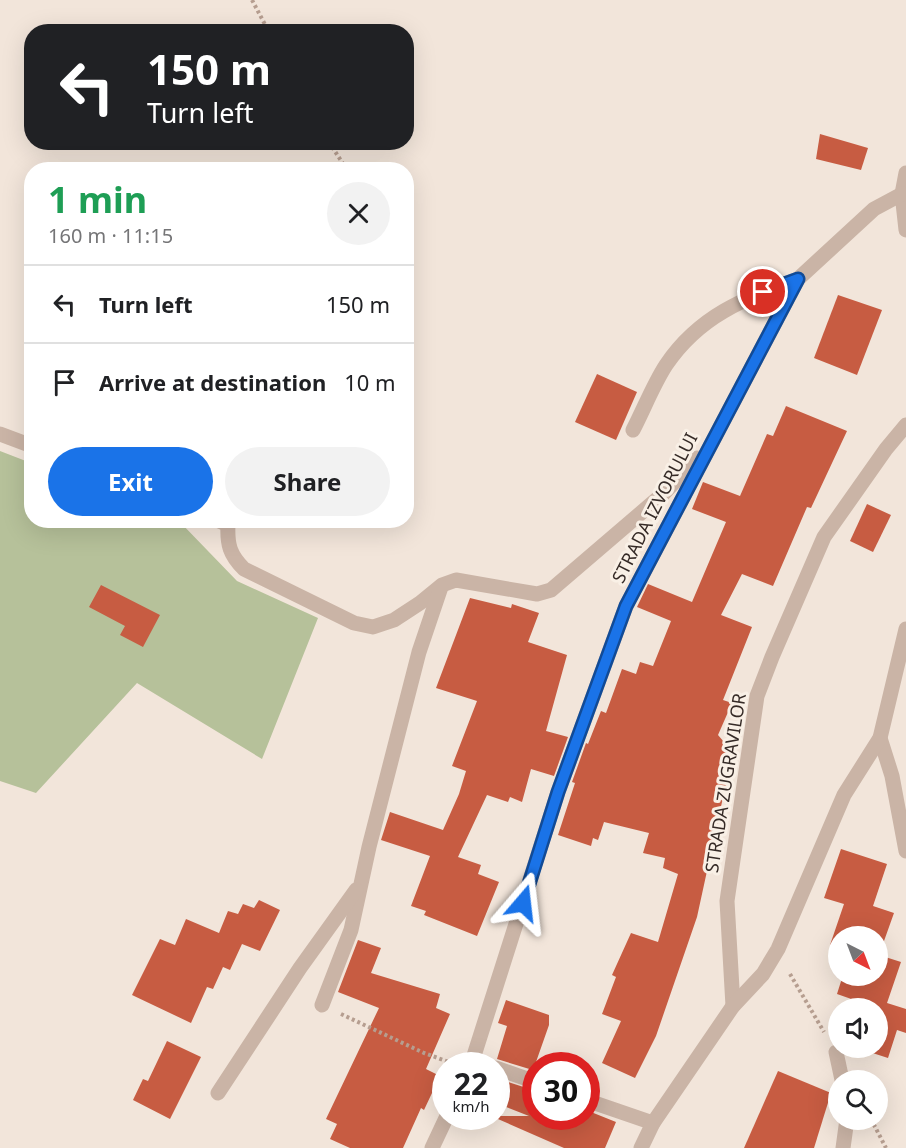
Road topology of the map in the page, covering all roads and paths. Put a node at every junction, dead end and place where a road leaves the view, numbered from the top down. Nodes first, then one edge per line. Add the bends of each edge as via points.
1 (252, 0) edge
2 (265, 24) edge
3 (906, 173) edge
4 (902, 194) junction
5 (906, 230) edge
6 (798, 279) junction
7 (906, 425) edge
8 (633, 430) dead end
9 (0, 434) edge
10 (24, 443) edge
11 (709, 445) junction
12 (228, 528) edge
13 (442, 585) junction
14 (906, 629) edge
15 (880, 738) junction
16 (906, 851) edge
17 (361, 884) junction
18 (778, 949) junction
19 (322, 1005) joint
20 (733, 1006) junction
21 (828, 1039) edge
22 (480, 1052) edge
23 (432, 1056) edge
24 (218, 1093) dead end
25 (600, 1105) edge
26 (653, 1123) junction
27 (440, 1130) edge
28 (846, 1130) edge
29 (877, 1130) edge
30 (432, 1148) edge
31 (641, 1148) edge
32 (843, 1148) edge
33 (886, 1148) edge

1 - 2 path
3 - 4 street
4 - 5 street
4 - 6 street, STRADA IZVORULUI via 874,209
6 - 8 street via 746,298 709,319 686,339 665,366
6 - 11 street, STRADA IZVORULUI
7 - 20 street, STRADA ZUGRAVILOR via 824,537 758,696 727,901
9 - 10 street
11 - 13 street via 663,494 551,590 537,594 456,580
11 - 22 street, STRADA IZVORULUI via 626,606 558,792
12 - 13 street via 227,544 233,559 244,569 354,623 373,627 394,620
13 - 17 street via 419,652
14 - 15 street
15 - 16 street via 892,776
15 - 18 street via 844,795
17 - 19 street via 351,930
17 - 24 street
18 - 20 street via 763,974
18 - 21 path via 794,985
19 - 23 path
20 - 26 street
25 - 26 street
26 - 31 street
27 - 30 street
28 - 32 street
29 - 33 path

